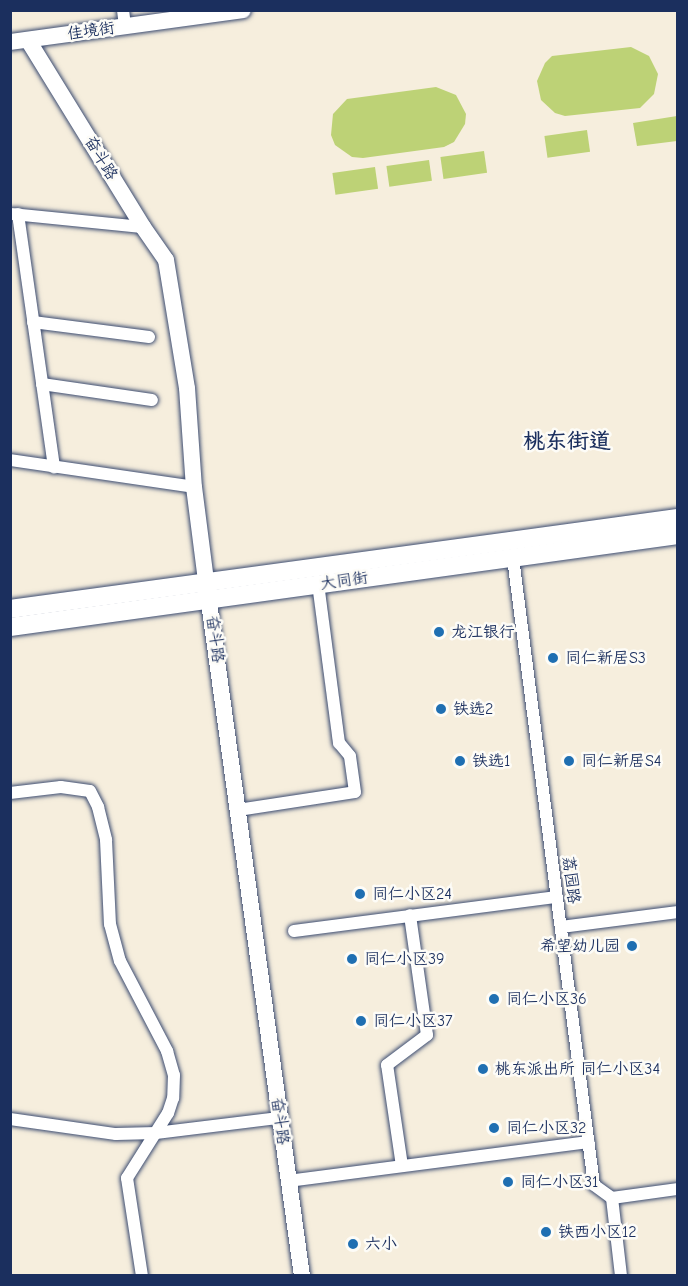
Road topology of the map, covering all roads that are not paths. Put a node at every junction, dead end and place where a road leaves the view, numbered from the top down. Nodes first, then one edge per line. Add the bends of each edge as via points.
1 (243, 10) edge
2 (124, 19) edge
3 (28, 40) junction
4 (10, 42) edge
5 (14, 214) edge
6 (143, 227) junction
7 (33, 322) junction
8 (149, 337) dead end
9 (42, 384) junction
10 (152, 400) dead end
11 (10, 460) edge
12 (54, 467) junction
13 (194, 487) junction
14 (678, 518) edge
15 (678, 535) edge
16 (513, 558) junction
17 (318, 584) junction
18 (207, 590) junction
19 (10, 609) edge
20 (10, 627) edge
21 (10, 793) edge
22 (238, 810) junction
23 (557, 897) junction
24 (678, 912) edge
25 (410, 915) junction
26 (561, 927) junction
27 (294, 931) dead end
28 (279, 1118) junction
29 (10, 1119) edge
30 (156, 1133) junction
31 (588, 1142) junction
32 (402, 1166) junction
33 (288, 1181) junction
34 (678, 1189) edge
35 (612, 1198) junction
36 (142, 1275) edge
37 (302, 1275) edge
38 (621, 1275) edge

1 - 2 street, 佳境街
2 - 3 street, 佳境街
3 - 4 street, 佳境街
3 - 6 street, 奋斗路
5 - 6 street
5 - 7 street
6 - 13 street, 奋斗路 via 166,260 187,388
7 - 8 street
7 - 9 street
9 - 10 street
9 - 12 street
11 - 12 street
12 - 13 street
13 - 18 street, 奋斗路
14 - 18 main road, 大同街
15 - 16 main road, 大同街
16 - 17 main road, 大同街
16 - 23 street, 荔园路
17 - 18 main road, 大同街
17 - 22 street via 339,743 350,756 355,792
18 - 19 main road, 大同街
18 - 20 main road, 大同街
18 - 22 street, 奋斗路
21 - 30 street via 61,787 90,791 98,807 106,840 110,924 120,961 167,1051 174,1075 173,1098
22 - 28 street, 奋斗路
23 - 25 street
23 - 26 street, 荔园路
24 - 26 street
25 - 27 street
25 - 32 street via 427,1035 387,1065
26 - 31 street, 荔园路
28 - 30 street
28 - 33 street, 奋斗路
29 - 30 street via 116,1134
30 - 36 street via 127,1178
31 - 32 street
31 - 35 street, 荔园路 via 594,1185
32 - 33 street
33 - 37 street, 奋斗路
34 - 35 street
35 - 38 street

